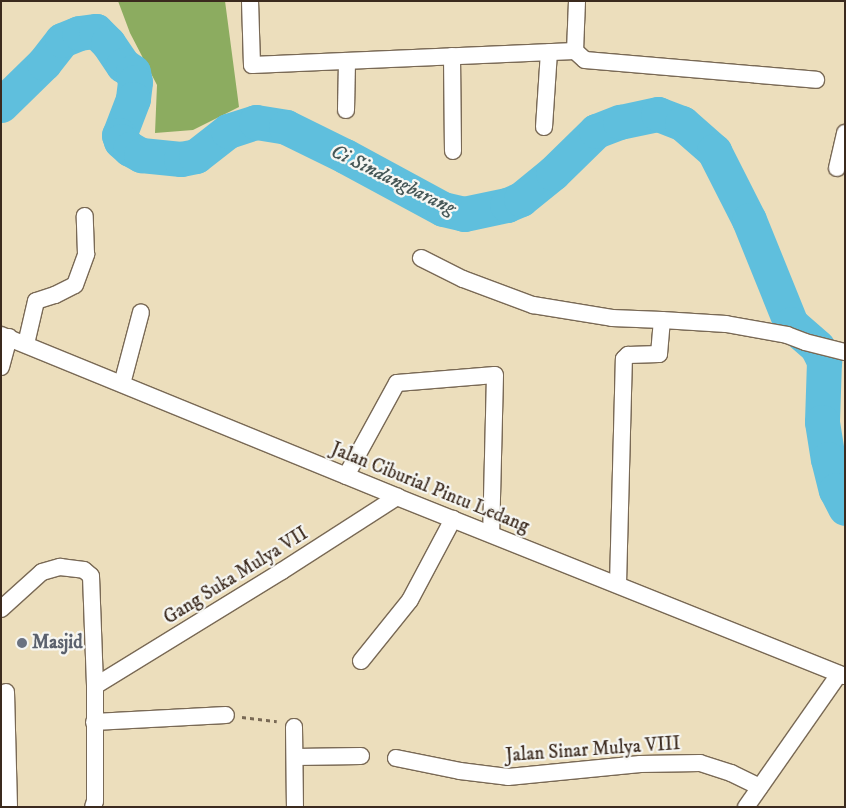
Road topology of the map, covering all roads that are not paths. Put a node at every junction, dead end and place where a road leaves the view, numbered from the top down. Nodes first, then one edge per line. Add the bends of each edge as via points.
1 (250, 1) edge
2 (577, 1) edge
3 (575, 50) junction
4 (549, 52) junction
5 (452, 56) junction
6 (347, 61) junction
7 (816, 80) dead end
8 (346, 110) dead end
9 (544, 127) dead end
10 (845, 133) edge
11 (453, 151) dead end
12 (837, 168) dead end
13 (85, 216) dead end
14 (420, 258) dead end
15 (140, 312) dead end
16 (662, 320) junction
17 (5, 336) edge
18 (26, 344) junction
19 (841, 350) edge
20 (1, 367) edge
21 (122, 384) junction
22 (346, 476) junction
23 (397, 497) junction
24 (453, 519) junction
25 (491, 534) junction
26 (618, 584) junction
27 (1, 609) edge
28 (361, 661) dead end
29 (842, 675) edge
30 (95, 686) junction
31 (6, 692) dead end
32 (226, 715) road end
33 (94, 722) junction
34 (294, 727) road end
35 (361, 756) dead end
36 (295, 758) junction
37 (396, 758) dead end
38 (760, 787) junction
39 (9, 807) edge
40 (93, 807) edge
41 (295, 807) edge
42 (746, 807) edge

1 - 6 street via 252,65
2 - 3 street
3 - 4 street
3 - 7 street via 585,60
4 - 5 street
4 - 9 street
5 - 6 street
5 - 11 street
6 - 8 street
10 - 12 street
13 - 18 street via 86,254 75,285 55,296 36,301
14 - 16 street via 463,279 533,305 612,318
15 - 21 street
16 - 19 street via 726,324 786,335
16 - 26 street via 659,354 628,355 624,359
17 - 18 street, Jalan Ciburial Pintu Ledang
17 - 20 street
18 - 21 street, Jalan Ciburial Pintu Ledang
21 - 22 street, Jalan Ciburial Pintu Ledang
22 - 23 street, Jalan Ciburial Pintu Ledang
22 - 25 street via 397,382 495,375
23 - 24 street, Jalan Ciburial Pintu Ledang
23 - 30 street, Gang Suka Mulya VII
24 - 25 street, Jalan Ciburial Pintu Ledang
24 - 28 street via 410,600
25 - 26 street, Jalan Ciburial Pintu Ledang
26 - 29 street, Jalan Ciburial Pintu Ledang
27 - 30 street via 42,572 60,567 88,572 91,579
29 - 38 street
30 - 33 street
31 - 39 street
32 - 33 street
33 - 40 street
34 - 36 street
35 - 36 street
36 - 41 street
37 - 38 street, Jalan Sinar Mulya VIII via 508,777 640,764 700,763
38 - 42 street

